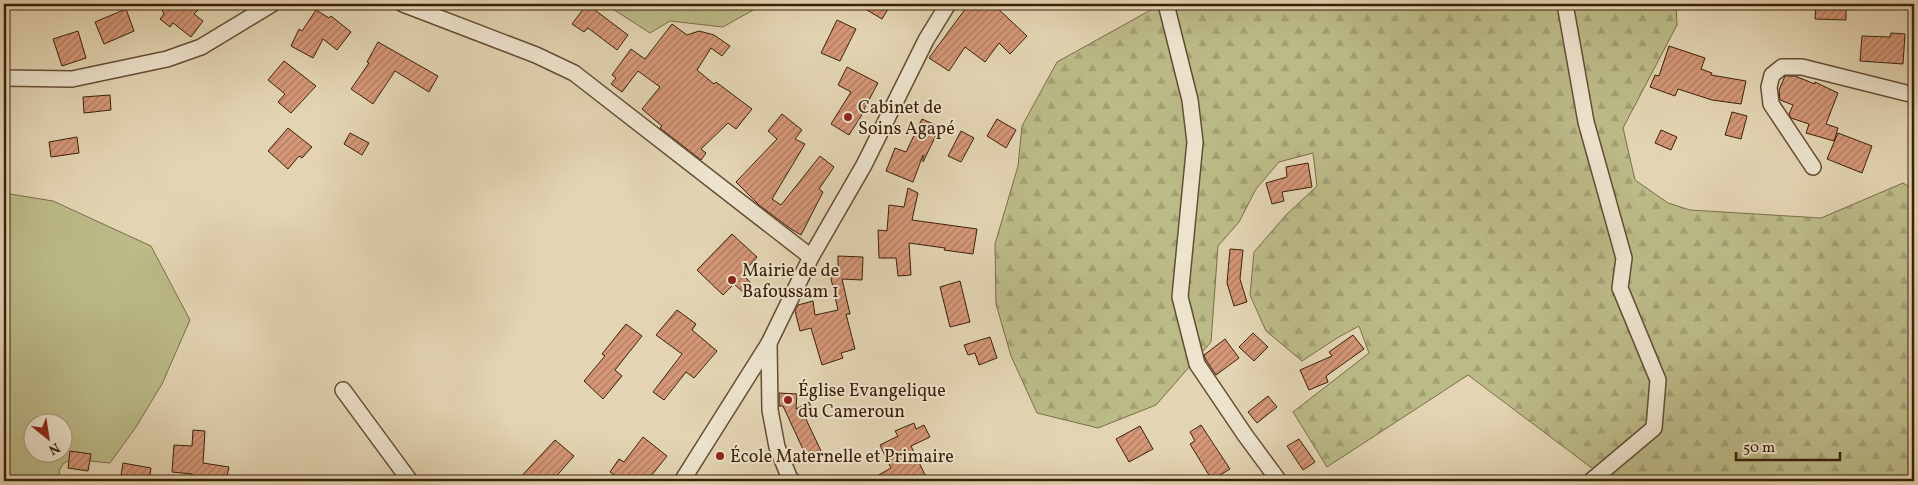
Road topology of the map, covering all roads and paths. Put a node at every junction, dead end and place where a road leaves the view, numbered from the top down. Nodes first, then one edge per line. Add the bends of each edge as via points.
1 (272, 4) edge
2 (403, 4) edge
3 (1166, 4) edge
4 (1565, 4) edge
5 (945, 8) edge
6 (4, 78) edge
7 (1914, 95) edge
8 (1813, 167) dead end
9 (811, 257) junction
10 (769, 343) junction
11 (343, 390) dead end
12 (685, 477) edge
13 (410, 481) edge
14 (793, 481) edge
15 (1279, 481) edge
16 (1591, 481) edge

1 - 6 street via 200,47 167,59 72,79
2 - 9 street via 574,73
3 - 15 street via 1190,100 1195,142 1180,297 1197,364
4 - 16 street via 1586,122 1624,258 1620,288 1658,380 1654,428
5 - 9 street via 864,165
7 - 8 street via 1802,67 1782,67 1772,75 1769,87 1771,104
9 - 10 street
10 - 12 street
10 - 14 street via 770,410 777,447
11 - 13 street

